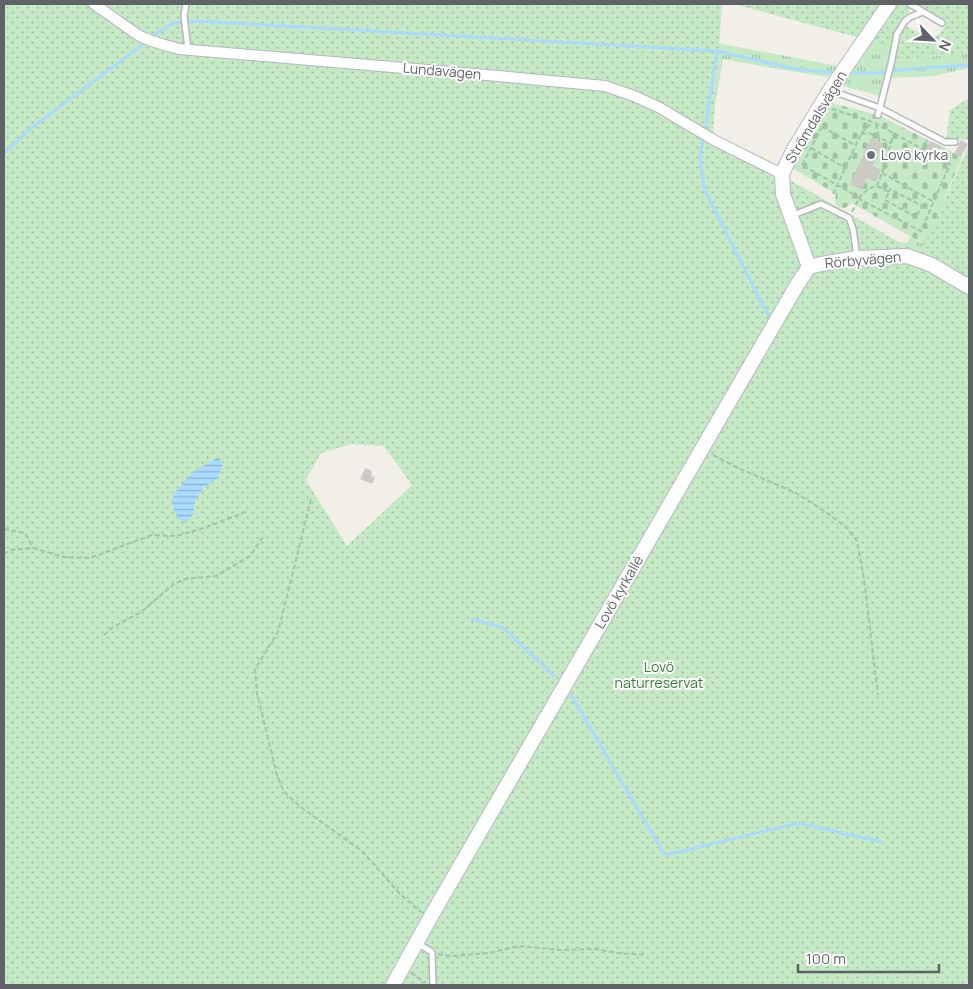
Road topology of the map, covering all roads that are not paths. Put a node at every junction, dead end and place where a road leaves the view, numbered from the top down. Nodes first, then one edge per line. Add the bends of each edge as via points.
1 (94, 4) edge
2 (186, 4) edge
3 (889, 4) edge
4 (910, 4) edge
5 (923, 12) junction
6 (942, 24) dead end
7 (188, 49) junction
8 (830, 90) junction
9 (880, 108) junction
10 (878, 115) dead end
11 (955, 142) dead end
12 (782, 174) junction
13 (790, 216) junction
14 (857, 258) junction
15 (810, 267) junction
16 (969, 287) edge
17 (416, 943) junction
18 (393, 985) edge
19 (432, 985) edge

1 - 7 street, Lundavägen via 138,35
2 - 7 lane via 184,16
3 - 8 street, Strömdalsvägen
4 - 5 lane
5 - 6 lane
5 - 9 lane via 905,20 897,34
7 - 12 street, Lundavägen via 605,86 651,104
8 - 9 lane
8 - 12 street, Strömdalsvägen
9 - 10 lane
9 - 11 lane via 945,142
12 - 13 street, Strömdalsvägen via 783,194
13 - 14 lane via 821,204 849,218
13 - 15 street, Strömdalsvägen
14 - 15 street, Rörbyvägen
14 - 16 street, Rörbyvägen via 907,256 932,265
15 - 17 street, Lovö kyrkallé
17 - 18 street, Lovö kyrkallé
17 - 19 lane via 432,952

